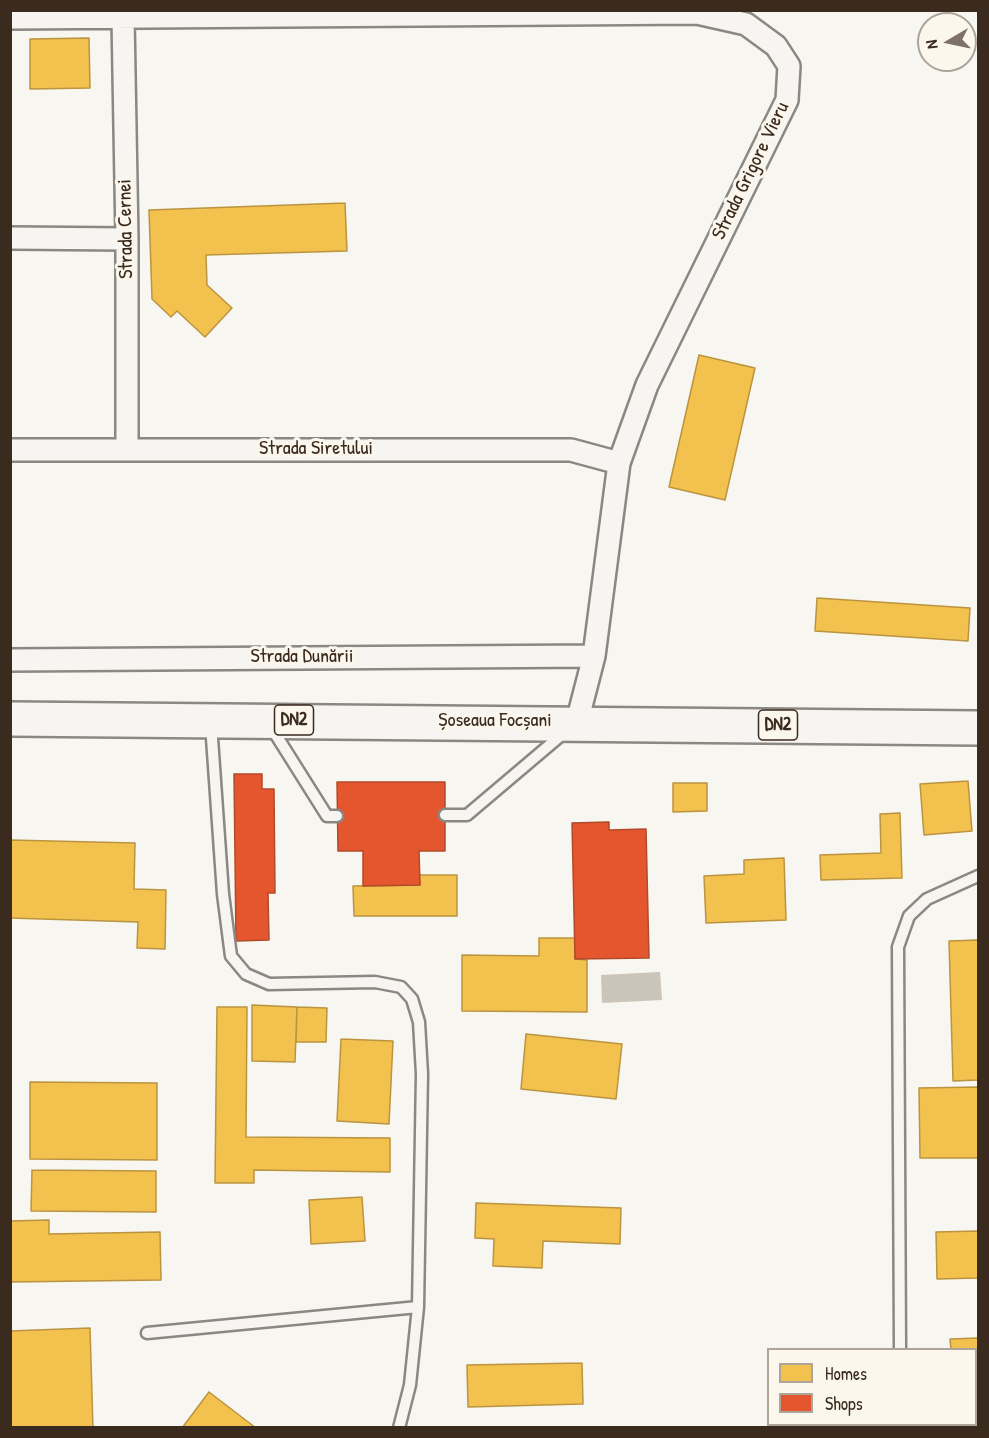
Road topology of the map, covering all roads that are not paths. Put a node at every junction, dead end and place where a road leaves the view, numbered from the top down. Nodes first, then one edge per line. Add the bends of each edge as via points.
1 (122, 14) edge
2 (10, 18) edge
3 (10, 238) edge
4 (127, 239) junction
5 (127, 448) junction
6 (10, 450) edge
7 (619, 463) junction
8 (594, 656) junction
9 (10, 660) edge
10 (10, 718) edge
11 (210, 720) junction
12 (266, 720) junction
13 (577, 722) junction
14 (978, 728) edge
15 (445, 815) dead end
16 (337, 816) dead end
17 (978, 876) edge
18 (418, 1307) junction
19 (147, 1332) dead end
20 (900, 1348) edge
21 (399, 1428) edge

1 - 2 street, Strada Grigore Vieru
1 - 4 street, Strada Cernei
1 - 7 street, Strada Grigore Vieru via 697,13 746,24 776,46 789,66 787,100 647,385
3 - 4 street
4 - 5 street, Strada Cernei
5 - 6 street, Strada Siretului
5 - 7 street, Strada Siretului via 571,450
7 - 8 street, Strada Grigore Vieru
8 - 9 street, Strada Dunării
8 - 13 street, Strada Grigore Vieru
10 - 11 main road, Șoseaua Focșani / DN2
11 - 12 main road, Șoseaua Focșani / DN2
11 - 18 lane via 231,956 246,974 268,984 375,982 401,987 412,999 419,1022 422,1074
12 - 13 main road, Șoseaua Focșani / DN2
12 - 16 lane via 327,816
13 - 14 main road, Șoseaua Focșani / DN2
13 - 15 lane via 467,815
17 - 20 lane via 927,899 909,916 898,948
18 - 19 lane
18 - 21 lane via 410,1385

